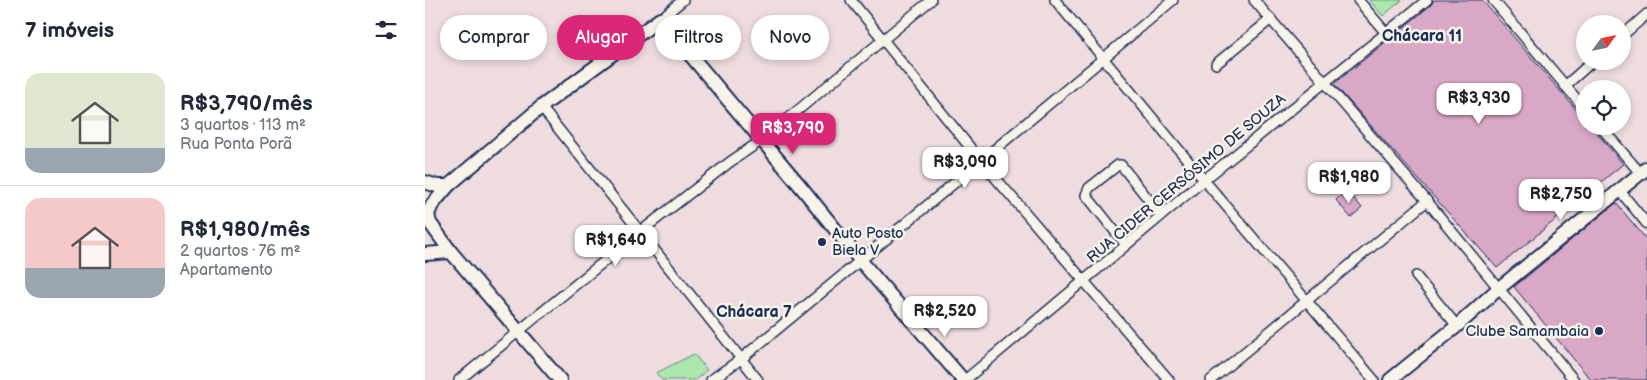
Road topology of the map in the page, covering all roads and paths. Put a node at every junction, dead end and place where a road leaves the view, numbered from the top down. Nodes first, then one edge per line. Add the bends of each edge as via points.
1 (683, 0) edge
2 (851, 0) edge
3 (931, 0) edge
4 (1055, 0) edge
5 (1173, 0) edge
6 (1254, 0) edge
7 (1358, 0) edge
8 (1427, 0) edge
9 (1493, 0) edge
10 (673, 4) edge
11 (1647, 14) edge
12 (663, 15) edge
13 (1271, 19) junction
14 (655, 23) edge
15 (1631, 28) edge
16 (1386, 33) junction
17 (882, 40) junction
18 (1102, 57) junction
19 (695, 60) edge
20 (1216, 64) dead end
21 (1583, 70) edge
22 (1324, 82) junction
23 (1565, 86) junction
24 (1576, 99) edge
25 (541, 107) junction
26 (1609, 135) edge
27 (762, 140) junction
28 (981, 161) junction
29 (1644, 171) edge
30 (1204, 180) junction
31 (425, 182) edge
32 (447, 186) junction
33 (1620, 191) junction
34 (1427, 201) junction
35 (1161, 215) junction
36 (1647, 224) edge
37 (640, 232) junction
38 (1126, 245) junction
39 (451, 252) junction
40 (425, 254) edge
41 (860, 260) junction
42 (1416, 276) dead end
43 (1083, 281) junction
44 (1498, 289) junction
45 (1307, 301) junction
46 (1457, 326) junction
47 (519, 330) junction
48 (741, 359) junction
49 (459, 380) edge
50 (560, 380) edge
51 (711, 380) edge
52 (758, 380) edge
53 (964, 380) edge
54 (1169, 380) edge
55 (1211, 380) edge
56 (1373, 380) edge
57 (1390, 380) edge
58 (1574, 380) edge

1 - 10 street
2 - 17 street
3 - 17 street
4 - 18 street
5 - 18 street
6 - 13 street
7 - 16 street
8 - 16 street, RUA CIDER CERSÓSIMO DE SOUZA
9 - 23 street
10 - 12 street
11 - 15 street
13 - 20 street
13 - 22 street
14 - 25 street
16 - 22 street, RUA CIDER CERSÓSIMO DE SOUZA
17 - 27 street
17 - 28 street
18 - 28 street
18 - 30 street
19 - 27 street
21 - 23 street
22 - 30 street, RUA CIDER CERSÓSIMO DE SOUZA
22 - 34 street
23 - 24 street
25 - 32 street
25 - 37 street
26 - 29 street
27 - 37 street
27 - 41 street
28 - 41 street
28 - 43 street
29 - 33 street
30 - 35 street, RUA CIDER CERSÓSIMO DE SOUZA
30 - 45 street
31 - 32 street
32 - 39 street via 428,214 430,223
33 - 36 street
33 - 44 street
34 - 44 street
34 - 45 street
35 - 38 street, RUA CIDER CERSÓSIMO DE SOUZA
35 - 38 street via 1121,165 1089,188 1086,196
37 - 47 street
37 - 48 street
38 - 43 street, RUA CIDER CERSÓSIMO DE SOUZA
39 - 40 street
39 - 47 street
41 - 48 street
41 - 53 street
42 - 46 street
43 - 53 street, RUA CIDER CERSÓSIMO DE SOUZA
43 - 54 street
44 - 46 street
44 - 58 street
45 - 55 street
45 - 56 street
46 - 57 street
47 - 49 street
47 - 50 street
48 - 51 street
48 - 52 street

